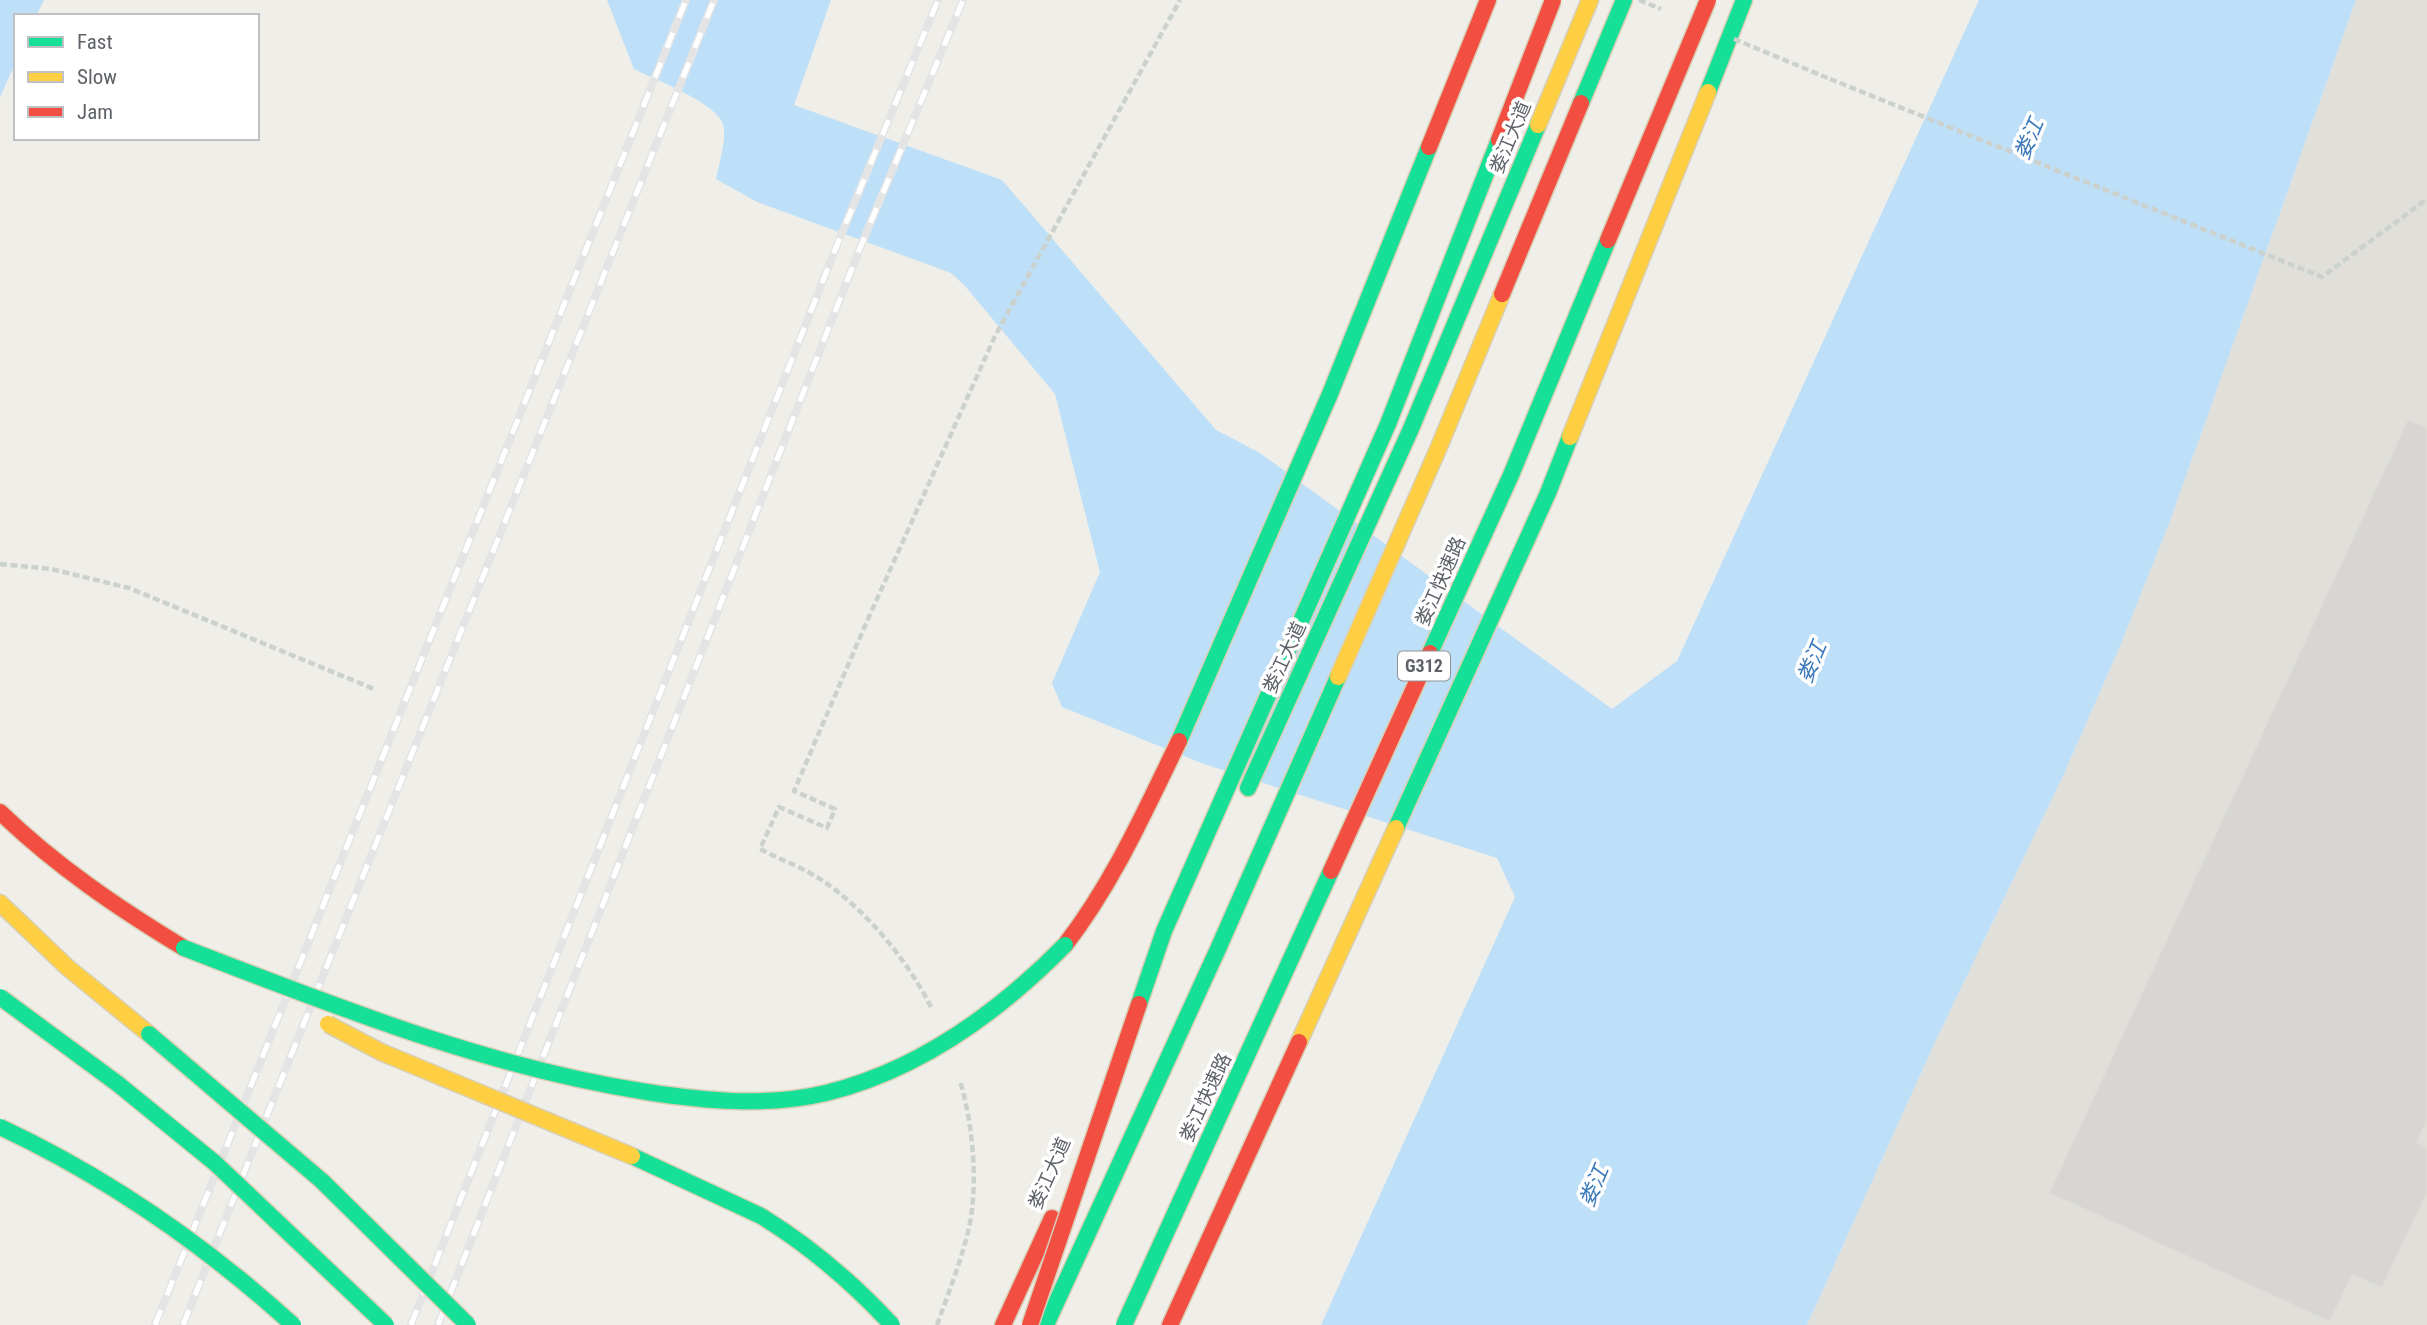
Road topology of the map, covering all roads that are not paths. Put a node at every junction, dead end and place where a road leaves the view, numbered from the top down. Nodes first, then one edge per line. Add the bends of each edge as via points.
1 (1488, 0) edge
2 (1553, 0) edge
3 (1590, 0) edge
4 (1624, 0) edge
5 (1708, 0) edge
6 (1744, 0) edge
7 (1244, 796) dead end
8 (0, 812) edge
9 (0, 904) edge
10 (1179, 939) dead end
11 (184, 948) junction
12 (0, 997) edge
13 (0, 1127) edge
14 (293, 1325) edge
15 (386, 1325) edge
16 (468, 1325) edge
17 (892, 1325) edge
18 (1003, 1325) edge
19 (1030, 1325) edge
20 (1046, 1325) edge
21 (1124, 1325) edge
22 (1170, 1325) edge

1 - 11 main road, bridge via 1331,394 1136,831 1065,945 1020,990 968,1028 901,1067 835,1090 801,1097 707,1100 624,1090 519,1066 388,1025
2 - 19 main road, bridge via 1388,424 1164,931
3 - 7 main road, 娄江大道 via 1416,418
4 - 20 main road via 1434,459
5 - 21 main road, 娄江快速路 / G312, bridge via 1511,475
6 - 22 main road, G312 via 1548,493
8 - 11 main road via 91,890
9 - 16 main road, bridge via 67,967 322,1181
10 - 18 main road, 娄江大道
11 - 17 main road, bridge via 381,1052 610,1146 761,1216 829,1264
12 - 15 main road, bridge via 215,1163
13 - 14 main road, bridge via 128,1195 179,1230

